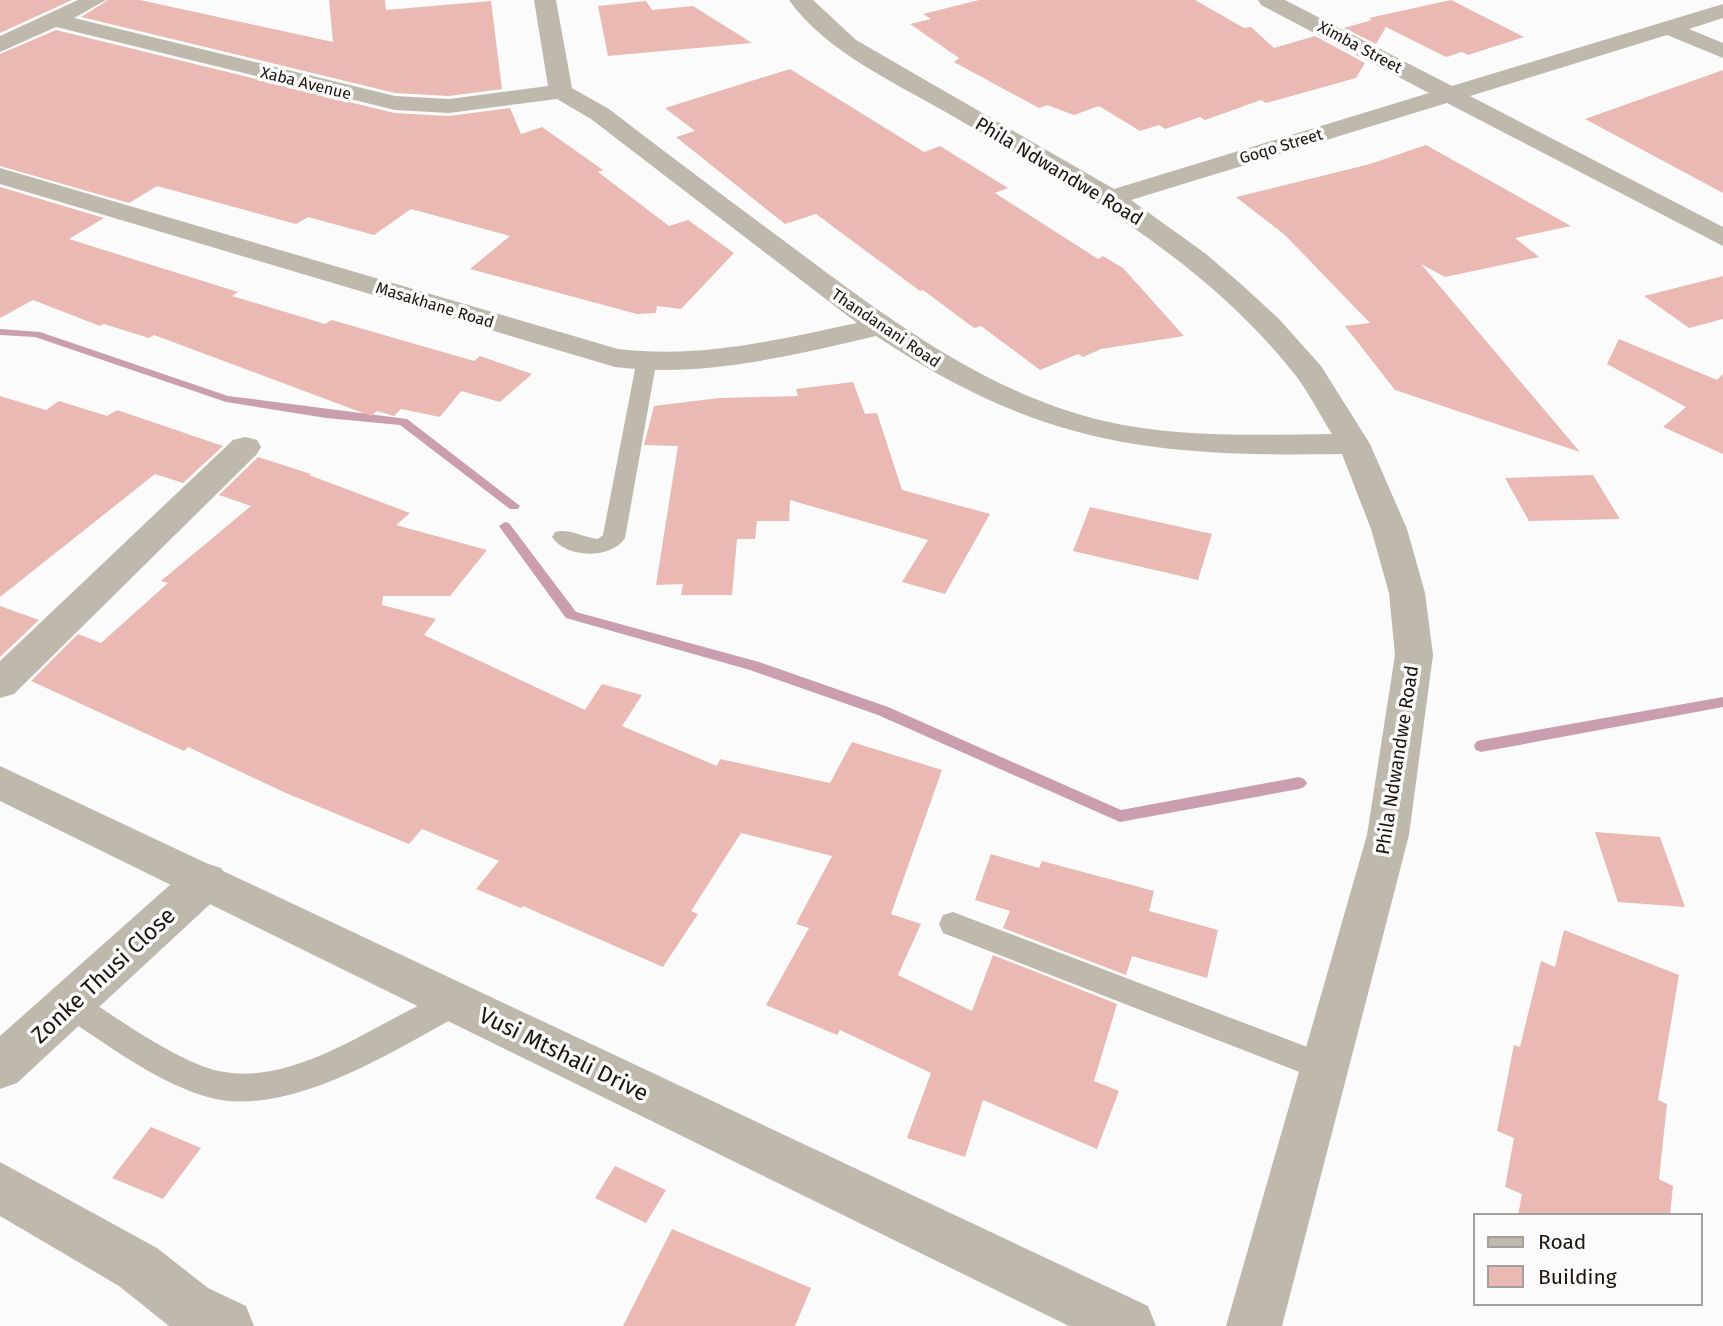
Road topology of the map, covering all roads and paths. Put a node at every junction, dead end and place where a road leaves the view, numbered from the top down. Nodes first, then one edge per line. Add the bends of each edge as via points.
1 (94, 0) edge
2 (545, 0) edge
3 (800, 0) edge
4 (1269, 0) edge
5 (1723, 11) edge
6 (54, 20) junction
7 (1668, 28) junction
8 (0, 45) edge
9 (1723, 51) edge
10 (561, 91) junction
11 (1451, 95) junction
12 (0, 176) edge
13 (1111, 198) junction
14 (1723, 238) edge
15 (878, 327) junction
16 (646, 364) junction
17 (1354, 444) junction
18 (245, 447) dead end
19 (563, 537) dead end
20 (0, 684) edge
21 (0, 782) edge
22 (205, 881) junction
23 (953, 924) dead end
24 (456, 1002) junction
25 (71, 1004) junction
26 (0, 1067) edge
27 (1325, 1068) junction
28 (0, 1186) edge
29 (226, 1326) edge
30 (1128, 1326) edge
31 (1254, 1326) edge

1 - 6 street
2 - 10 street
3 - 13 street, Phila Ndwandwe Road via 848,45
4 - 11 street, Ximba Street
5 - 7 street, Goqo Street
6 - 8 street
6 - 10 street, Xaba Avenue via 395,103 449,106
7 - 9 street
7 - 11 street, Goqo Street
10 - 15 street, Thandanani Road via 600,114
11 - 13 street, Goqo Street
11 - 14 street
12 - 16 street, Masakhane Road
13 - 17 street, Phila Ndwandwe Road via 1196,260 1268,325 1310,373
15 - 16 street, Masakhane Road via 725,360
15 - 17 street, Thandanani Road via 989,391 1073,423 1173,442
16 - 19 lane via 614,538 603,547
17 - 27 street, Phila Ndwandwe Road via 1389,529 1407,593 1414,655 1388,835
18 - 20 street
21 - 22 street, Vusi Mtshali Drive
22 - 24 street, Vusi Mtshali Drive
22 - 25 street, Zonke Thusi Close
23 - 27 lane
24 - 25 lane via 321,1070 279,1085 247,1089 207,1082 164,1062
24 - 30 street, Vusi Mtshali Drive
25 - 26 street, Zonke Thusi Close
27 - 31 street, Phila Ndwandwe Road
28 - 29 street via 138,1267 189,1307

